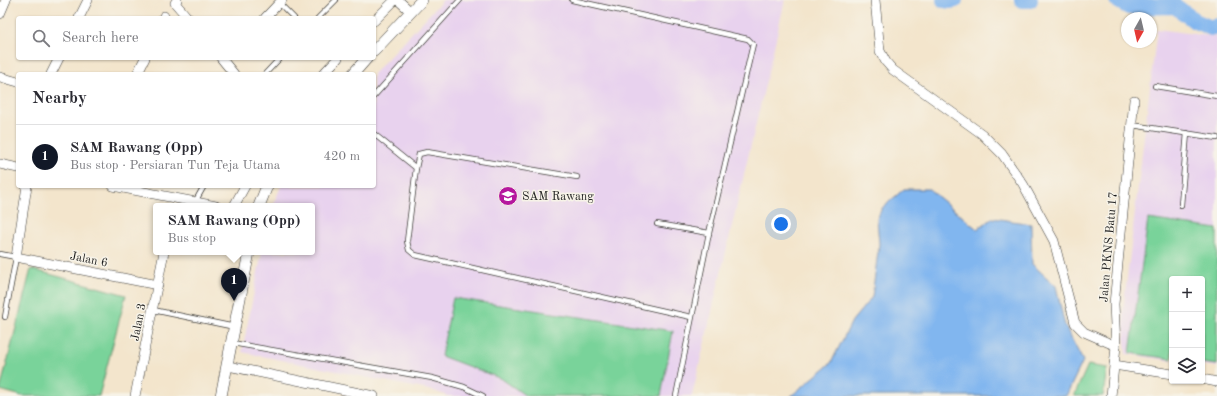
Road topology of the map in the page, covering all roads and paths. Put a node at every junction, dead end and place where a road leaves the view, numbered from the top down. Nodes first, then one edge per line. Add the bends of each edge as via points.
1 (6, 0) edge
2 (88, 0) edge
3 (336, 0) edge
4 (394, 0) edge
5 (398, 0) edge
6 (422, 0) edge
7 (460, 0) edge
8 (572, 0) edge
9 (875, 0) edge
10 (176, 1) edge
11 (281, 2) edge
12 (411, 12) junction
13 (0, 14) edge
14 (80, 16) edge
15 (187, 16) edge
16 (267, 16) edge
17 (292, 16) edge
18 (320, 16) edge
19 (376, 19) edge
20 (376, 49) edge
21 (58, 60) edge
22 (144, 60) edge
23 (225, 60) edge
24 (278, 60) edge
25 (334, 60) edge
26 (366, 60) edge
27 (52, 72) edge
28 (138, 72) edge
29 (233, 72) edge
30 (267, 72) edge
31 (325, 72) edge
32 (354, 72) edge
33 (0, 77) edge
34 (16, 81) edge
35 (1155, 86) dead end
36 (376, 94) edge
37 (1217, 96) edge
38 (1134, 100) dead end
39 (1132, 125) junction
40 (1187, 133) junction
41 (376, 136) edge
42 (1217, 138) edge
43 (0, 164) edge
44 (16, 168) edge
45 (416, 168) junction
46 (577, 178) dead end
47 (27, 188) edge
48 (121, 188) edge
49 (203, 188) edge
50 (244, 188) edge
51 (267, 188) edge
52 (174, 202) edge
53 (196, 202) junction
54 (201, 203) edge
55 (236, 203) edge
56 (261, 203) edge
57 (1181, 205) dead end
58 (657, 224) dead end
59 (709, 233) junction
60 (0, 254) edge
61 (163, 255) edge
62 (248, 255) edge
63 (16, 257) junction
64 (158, 285) junction
65 (152, 310) junction
66 (4, 317) dead end
67 (691, 317) junction
68 (235, 327) junction
69 (232, 343) junction
70 (1116, 346) junction
71 (1114, 365) junction
72 (228, 366) junction
73 (1169, 374) edge
74 (1205, 380) edge
75 (1217, 382) edge
76 (135, 396) edge
77 (221, 396) edge
78 (374, 396) edge
79 (483, 396) edge
80 (676, 396) edge
81 (1111, 396) edge

1 - 13 street
2 - 14 street
3 - 18 lane
4 - 19 street
5 - 12 street
6 - 12 street
7 - 36 lane
8 - 59 lane via 748,39 753,44
9 - 70 street via 880,51 886,62 982,134 1002,154 1023,184 1054,241 1076,323 1084,332
10 - 15 street
11 - 16 street
11 - 17 lane
12 - 20 street
21 - 27 street
22 - 28 street
23 - 29 street
24 - 30 lane
25 - 31 street
26 - 32 street
33 - 34 street
35 - 37 lane
38 - 39 street, Jalan PKNS Batu 17
39 - 40 lane
39 - 70 street, Jalan PKNS Batu 17 via 1114,304
40 - 42 lane
40 - 57 lane
41 - 45 lane
43 - 44 street
45 - 46 lane via 419,154 427,152
45 - 67 lane via 407,241 409,250 415,255
47 - 63 street
48 - 52 street
49 - 53 lane
50 - 55 street
51 - 56 street
52 - 53 street
53 - 54 street
58 - 59 lane
59 - 67 lane
60 - 63 lane
61 - 64 street, Jalan 3
62 - 68 street
63 - 64 street, Jalan 6
63 - 66 lane
64 - 65 street, Jalan 3
65 - 68 lane
65 - 76 street, Jalan 3
67 - 80 lane
68 - 69 street
69 - 72 street
69 - 79 lane via 432,378 464,387
70 - 71 street, Jalan PKNS Batu 17
71 - 73 street
71 - 81 street, Jalan PKNS Batu 17
72 - 77 street
72 - 78 street
74 - 75 street

